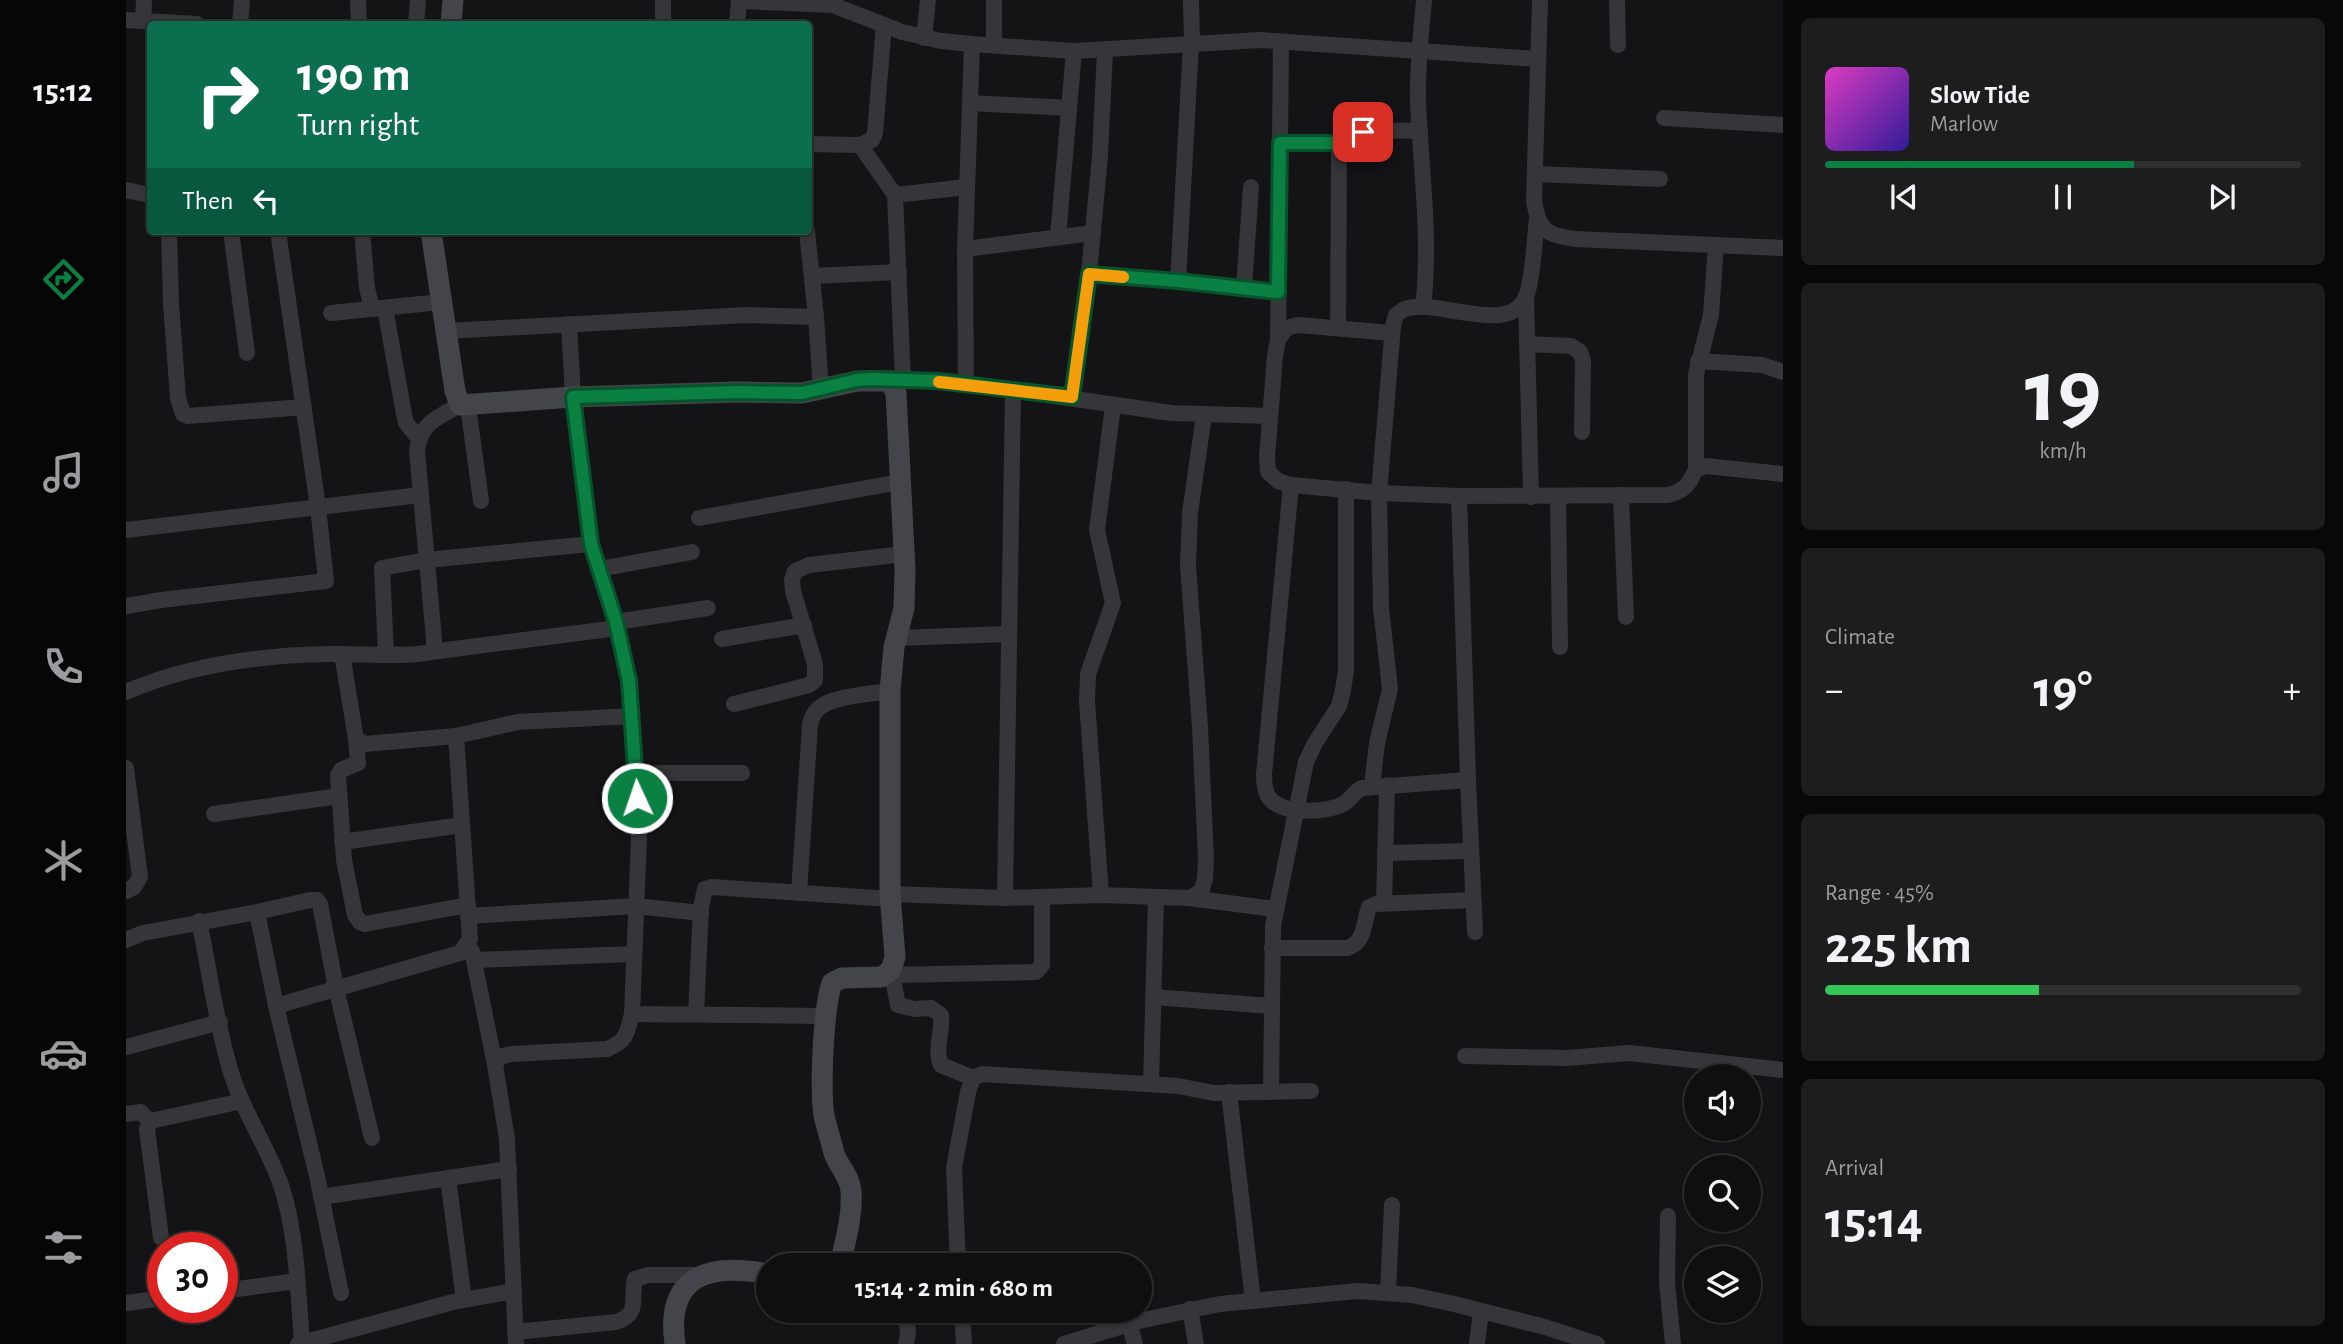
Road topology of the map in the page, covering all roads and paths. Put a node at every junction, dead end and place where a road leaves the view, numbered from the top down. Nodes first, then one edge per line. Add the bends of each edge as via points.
1 (144, 0) edge
2 (242, 0) edge
3 (358, 0) edge
4 (418, 0) edge
5 (453, 0) edge
6 (663, 0) edge
7 (739, 0) edge
8 (928, 0) edge
9 (994, 0) edge
10 (1191, 0) edge
11 (1424, 0) edge
12 (1539, 0) edge
13 (1616, 0) edge
14 (126, 20) edge
15 (143, 20) junction
16 (155, 21) edge
17 (240, 21) edge
18 (359, 21) edge
19 (416, 21) edge
20 (451, 21) edge
21 (663, 21) edge
22 (737, 21) edge
23 (884, 25) junction
24 (925, 38) junction
25 (1281, 43) junction
26 (972, 44) junction
27 (1191, 44) junction
28 (994, 45) junction
29 (1618, 45) dead end
30 (1105, 50) junction
31 (1074, 51) junction
32 (1419, 52) junction
33 (1538, 59) junction
34 (970, 103) junction
35 (1069, 108) junction
36 (1664, 118) dead end
37 (1783, 125) edge
38 (1420, 131) junction
39 (1280, 143) junction
40 (1339, 143) junction
41 (812, 144) edge
42 (860, 145) junction
43 (1535, 174) junction
44 (1660, 179) dead end
45 (967, 187) junction
46 (1251, 187) dead end
47 (126, 190) edge
48 (147, 194) edge
49 (895, 195) junction
50 (1537, 219) junction
51 (1093, 233) junction
52 (169, 235) edge
53 (232, 235) edge
54 (279, 235) edge
55 (362, 235) edge
56 (432, 235) edge
57 (807, 235) edge
58 (1058, 237) junction
59 (1716, 245) junction
60 (1783, 248) edge
61 (965, 249) junction
62 (899, 272) junction
63 (1089, 274) junction
64 (812, 276) junction
65 (1178, 281) junction
66 (1244, 288) junction
67 (1278, 292) junction
68 (1526, 295) junction
69 (441, 302) junction
70 (1423, 307) junction
71 (378, 308) junction
72 (331, 313) dead end
73 (816, 317) junction
74 (569, 324) junction
75 (1338, 328) junction
76 (446, 331) junction
77 (1391, 333) junction
78 (1278, 340) junction
79 (1527, 344) junction
80 (247, 354) dead end
81 (1698, 361) junction
82 (1783, 372) edge
83 (896, 381) junction
84 (966, 385) junction
85 (821, 390) junction
86 (1013, 390) junction
87 (573, 397) junction
88 (1072, 397) junction
89 (464, 405) junction
90 (1113, 406) junction
91 (304, 407) junction
92 (1204, 415) junction
93 (1270, 416) junction
94 (1582, 432) dead end
95 (419, 439) junction
96 (1696, 469) junction
97 (1783, 474) edge
98 (900, 482) junction
99 (1291, 485) junction
100 (1346, 489) junction
101 (1379, 493) junction
102 (420, 495) junction
103 (1621, 495) junction
104 (1459, 496) junction
105 (1558, 496) junction
106 (1531, 497) junction
107 (481, 501) dead end
108 (318, 506) junction
109 (699, 518) dead end
110 (126, 530) edge
111 (591, 544) junction
112 (692, 552) dead end
113 (904, 554) junction
114 (426, 560) junction
115 (599, 569) junction
116 (126, 606) edge
117 (708, 608) dead end
118 (1626, 617) dead end
119 (617, 625) junction
120 (804, 625) junction
121 (1009, 634) junction
122 (896, 638) junction
123 (723, 639) dead end
124 (1560, 647) dead end
125 (431, 652) junction
126 (342, 654) junction
127 (386, 654) junction
128 (817, 671) junction
129 (890, 691) junction
130 (126, 692) edge
131 (831, 701) junction
132 (734, 705) dead end
133 (632, 716) junction
134 (456, 736) junction
135 (356, 740) junction
136 (126, 768) edge
137 (635, 773) junction
138 (742, 774) dead end
139 (1468, 780) junction
140 (1379, 786) junction
141 (339, 796) junction
142 (129, 802) edge
143 (1296, 811) junction
144 (214, 814) dead end
145 (462, 825) junction
146 (342, 842) junction
147 (1471, 851) junction
148 (1385, 853) junction
149 (126, 891) edge
150 (799, 893) junction
151 (1101, 895) junction
152 (890, 896) junction
153 (1042, 897) junction
154 (1156, 897) junction
155 (1005, 898) junction
156 (1189, 898) junction
157 (1473, 900) junction
158 (1384, 903) junction
159 (636, 906) junction
160 (1275, 909) junction
161 (468, 911) junction
162 (257, 912) junction
163 (701, 913) junction
164 (199, 921) junction
165 (1475, 932) dead end
166 (470, 939) junction
167 (126, 940) edge
168 (1272, 948) junction
169 (633, 954) junction
170 (474, 960) junction
171 (892, 973) junction
172 (336, 989) junction
173 (1153, 997) junction
174 (276, 1006) junction
175 (1271, 1006) junction
176 (632, 1014) junction
177 (696, 1014) junction
178 (826, 1016) junction
179 (220, 1022) junction
180 (126, 1047) edge
181 (1465, 1056) dead end
182 (495, 1065) junction
183 (1783, 1070) edge
184 (973, 1079) junction
185 (1151, 1084) junction
186 (1311, 1091) dead end
187 (1229, 1092) junction
188 (1271, 1092) junction
189 (242, 1101) junction
190 (126, 1114) edge
191 (150, 1122) junction
192 (372, 1138) dead end
193 (509, 1168) junction
194 (448, 1178) junction
195 (321, 1197) junction
196 (1392, 1205) dead end
197 (1668, 1216) dead end
198 (160, 1232) edge
199 (842, 1253) edge
200 (958, 1253) edge
201 (756, 1273) edge
202 (702, 1275) junction
203 (297, 1281) junction
204 (238, 1289) edge
205 (514, 1291) junction
206 (341, 1293) dead end
207 (1388, 1293) junction
208 (147, 1300) edge
209 (464, 1300) junction
210 (1253, 1301) junction
211 (126, 1303) edge
212 (1190, 1309) junction
213 (1482, 1311) junction
214 (907, 1323) edge
215 (963, 1323) edge
216 (1129, 1324) junction
217 (515, 1338) edge
218 (300, 1344) edge
219 (675, 1344) edge
220 (906, 1344) edge
221 (964, 1344) edge
222 (1064, 1344) edge
223 (1135, 1344) edge
224 (1196, 1344) edge
225 (1477, 1344) edge
226 (1598, 1344) edge
227 (1674, 1344) edge

1 - 15 street
2 - 17 street
3 - 18 street
4 - 19 street
5 - 20 street
6 - 21 street
7 - 22 street
7 - 23 street via 833,5
8 - 24 street
9 - 28 street
10 - 27 street
11 - 32 street
12 - 33 street
13 - 29 street
14 - 15 street
15 - 16 street
23 - 24 street
23 - 42 street via 875,133 872,140
24 - 26 street
25 - 27 street
25 - 32 street
25 - 39 street
26 - 28 street
26 - 34 street
27 - 30 street
27 - 65 street
28 - 31 street
30 - 31 street
30 - 51 street
31 - 35 street
32 - 33 street
32 - 38 street
33 - 43 street
34 - 35 street
34 - 45 street
35 - 58 street
36 - 37 street
38 - 40 street via 1370,131
38 - 70 street via 1426,260
39 - 40 street
39 - 67 street
40 - 75 street
41 - 42 street
42 - 49 street
43 - 44 street
43 - 50 street
45 - 49 street
45 - 61 street
46 - 66 street
47 - 48 street
49 - 62 street
50 - 59 street via 1554,236
50 - 68 street
51 - 58 street
51 - 63 street
52 - 91 street via 178,398 184,414
53 - 80 street
54 - 91 street
55 - 71 street via 365,277
56 - 69 street
57 - 64 street
58 - 61 street
59 - 60 street
59 - 81 street via 1711,315
61 - 84 street
62 - 64 street
62 - 83 street
63 - 65 street
63 - 88 street
64 - 73 street
65 - 66 street
66 - 67 street
67 - 78 street
68 - 70 street via 1520,307 1489,316
68 - 79 street
69 - 71 street
69 - 76 street
70 - 77 street via 1406,308 1396,315
71 - 72 street
71 - 95 street via 406,423
73 - 74 street via 747,314
73 - 85 street
74 - 76 street
74 - 87 street
75 - 77 street
75 - 78 street via 1298,325 1286,328
76 - 89 street via 455,391
77 - 101 street
78 - 93 street
79 - 94 street via 1570,346 1580,352
79 - 106 street
81 - 82 street via 1762,365
81 - 96 street
83 - 84 street
83 - 85 street via 857,380
83 - 98 street
84 - 86 street
85 - 87 street
86 - 88 street
86 - 121 street
87 - 89 street
87 - 111 street
88 - 90 street
89 - 95 street via 430,423
89 - 107 street
90 - 92 street
90 - 151 street via 1097,530 1113,603 1088,674 1087,701
91 - 108 street
92 - 93 street
92 - 156 street via 1190,513 1188,566 1205,879 1201,892
93 - 99 street via 1268,472
95 - 102 street
96 - 97 street via 1720,466
96 - 103 street via 1683,491
98 - 109 street
98 - 113 street
99 - 100 street
99 - 143 street via 1264,774 1273,802
100 - 101 street
100 - 143 street via 1343,690 1339,706 1306,762
101 - 104 street
101 - 140 street via 1381,608 1390,689 1377,743
102 - 108 street
102 - 114 street
103 - 105 street
103 - 118 street
104 - 106 street
104 - 139 street
105 - 106 street
105 - 124 street
108 - 110 street
108 - 116 street via 326,581
111 - 114 street
111 - 115 street
112 - 115 street
113 - 120 street via 801,566 792,580
113 - 122 street via 904,608
114 - 125 street via 434,639
114 - 127 street via 382,568
115 - 119 street
117 - 119 street
119 - 125 street
119 - 133 street
120 - 123 street
120 - 128 street
121 - 122 street
121 - 155 street
122 - 129 street
125 - 127 street
126 - 127 street
126 - 130 street via 239,662
126 - 135 street
128 - 131 street
128 - 132 street via 808,685
129 - 131 street
129 - 152 street
131 - 150 street via 820,706 810,724
133 - 134 street via 518,722
133 - 137 street
134 - 135 street via 365,744
134 - 145 street
135 - 141 street via 359,760 339,772
136 - 142 street
137 - 138 street
137 - 159 street via 639,838
139 - 140 street
139 - 147 street
140 - 143 street via 1355,791 1338,807
140 - 148 street
141 - 144 street
141 - 146 street
142 - 149 street via 140,877
143 - 160 street
145 - 146 street
145 - 161 street
146 - 161 street via 360,922
147 - 148 street
147 - 157 street
148 - 158 street
150 - 152 street
150 - 163 street via 712,887 705,889
151 - 153 street
151 - 154 street
152 - 155 street
152 - 171 street
153 - 155 street
153 - 171 street via 1042,965 1035,972
154 - 156 street
154 - 173 street
156 - 160 street
157 - 158 street
157 - 165 street
158 - 168 street via 1369,907 1360,942 1354,946
159 - 161 street
159 - 163 street
159 - 169 street
160 - 168 street
161 - 166 street
162 - 164 street
162 - 172 street via 317,900
162 - 174 street
163 - 177 street
164 - 167 street
164 - 179 street
166 - 170 street
166 - 172 street via 460,953
168 - 175 street
169 - 170 street
169 - 176 street
170 - 182 street
171 - 178 street via 832,983
171 - 184 street via 898,1004 930,1008 941,1015 937,1049 941,1065
172 - 174 street
172 - 192 street
173 - 175 street
173 - 185 street
174 - 195 street
175 - 188 street
176 - 177 street
176 - 182 street via 620,1044 607,1049 511,1054 500,1057
177 - 178 street
178 - 199 street via 824,1116 851,1190
179 - 180 street
179 - 189 street
181 - 183 street via 1566,1058 1629,1053
182 - 193 street
184 - 185 street via 996,1074
184 - 200 street via 954,1168
185 - 187 street
186 - 188 street
187 - 188 street
187 - 210 street
189 - 191 street
189 - 203 street via 281,1186
190 - 191 street via 141,1112
191 - 198 street via 147,1129
193 - 194 street
193 - 205 street
194 - 195 street
194 - 209 street
195 - 206 street
196 - 207 street
197 - 227 street via 1667,1292
201 - 202 street
202 - 217 street via 635,1279 627,1319
202 - 219 street via 685,1285 676,1305
203 - 204 street
203 - 218 street
205 - 209 street
205 - 217 street
207 - 210 street via 1359,1291
207 - 213 street
208 - 211 street
209 - 218 street
210 - 212 street
212 - 216 street
212 - 224 street
213 - 225 street
213 - 226 street
214 - 220 street
215 - 221 street
216 - 222 street
216 - 223 street

